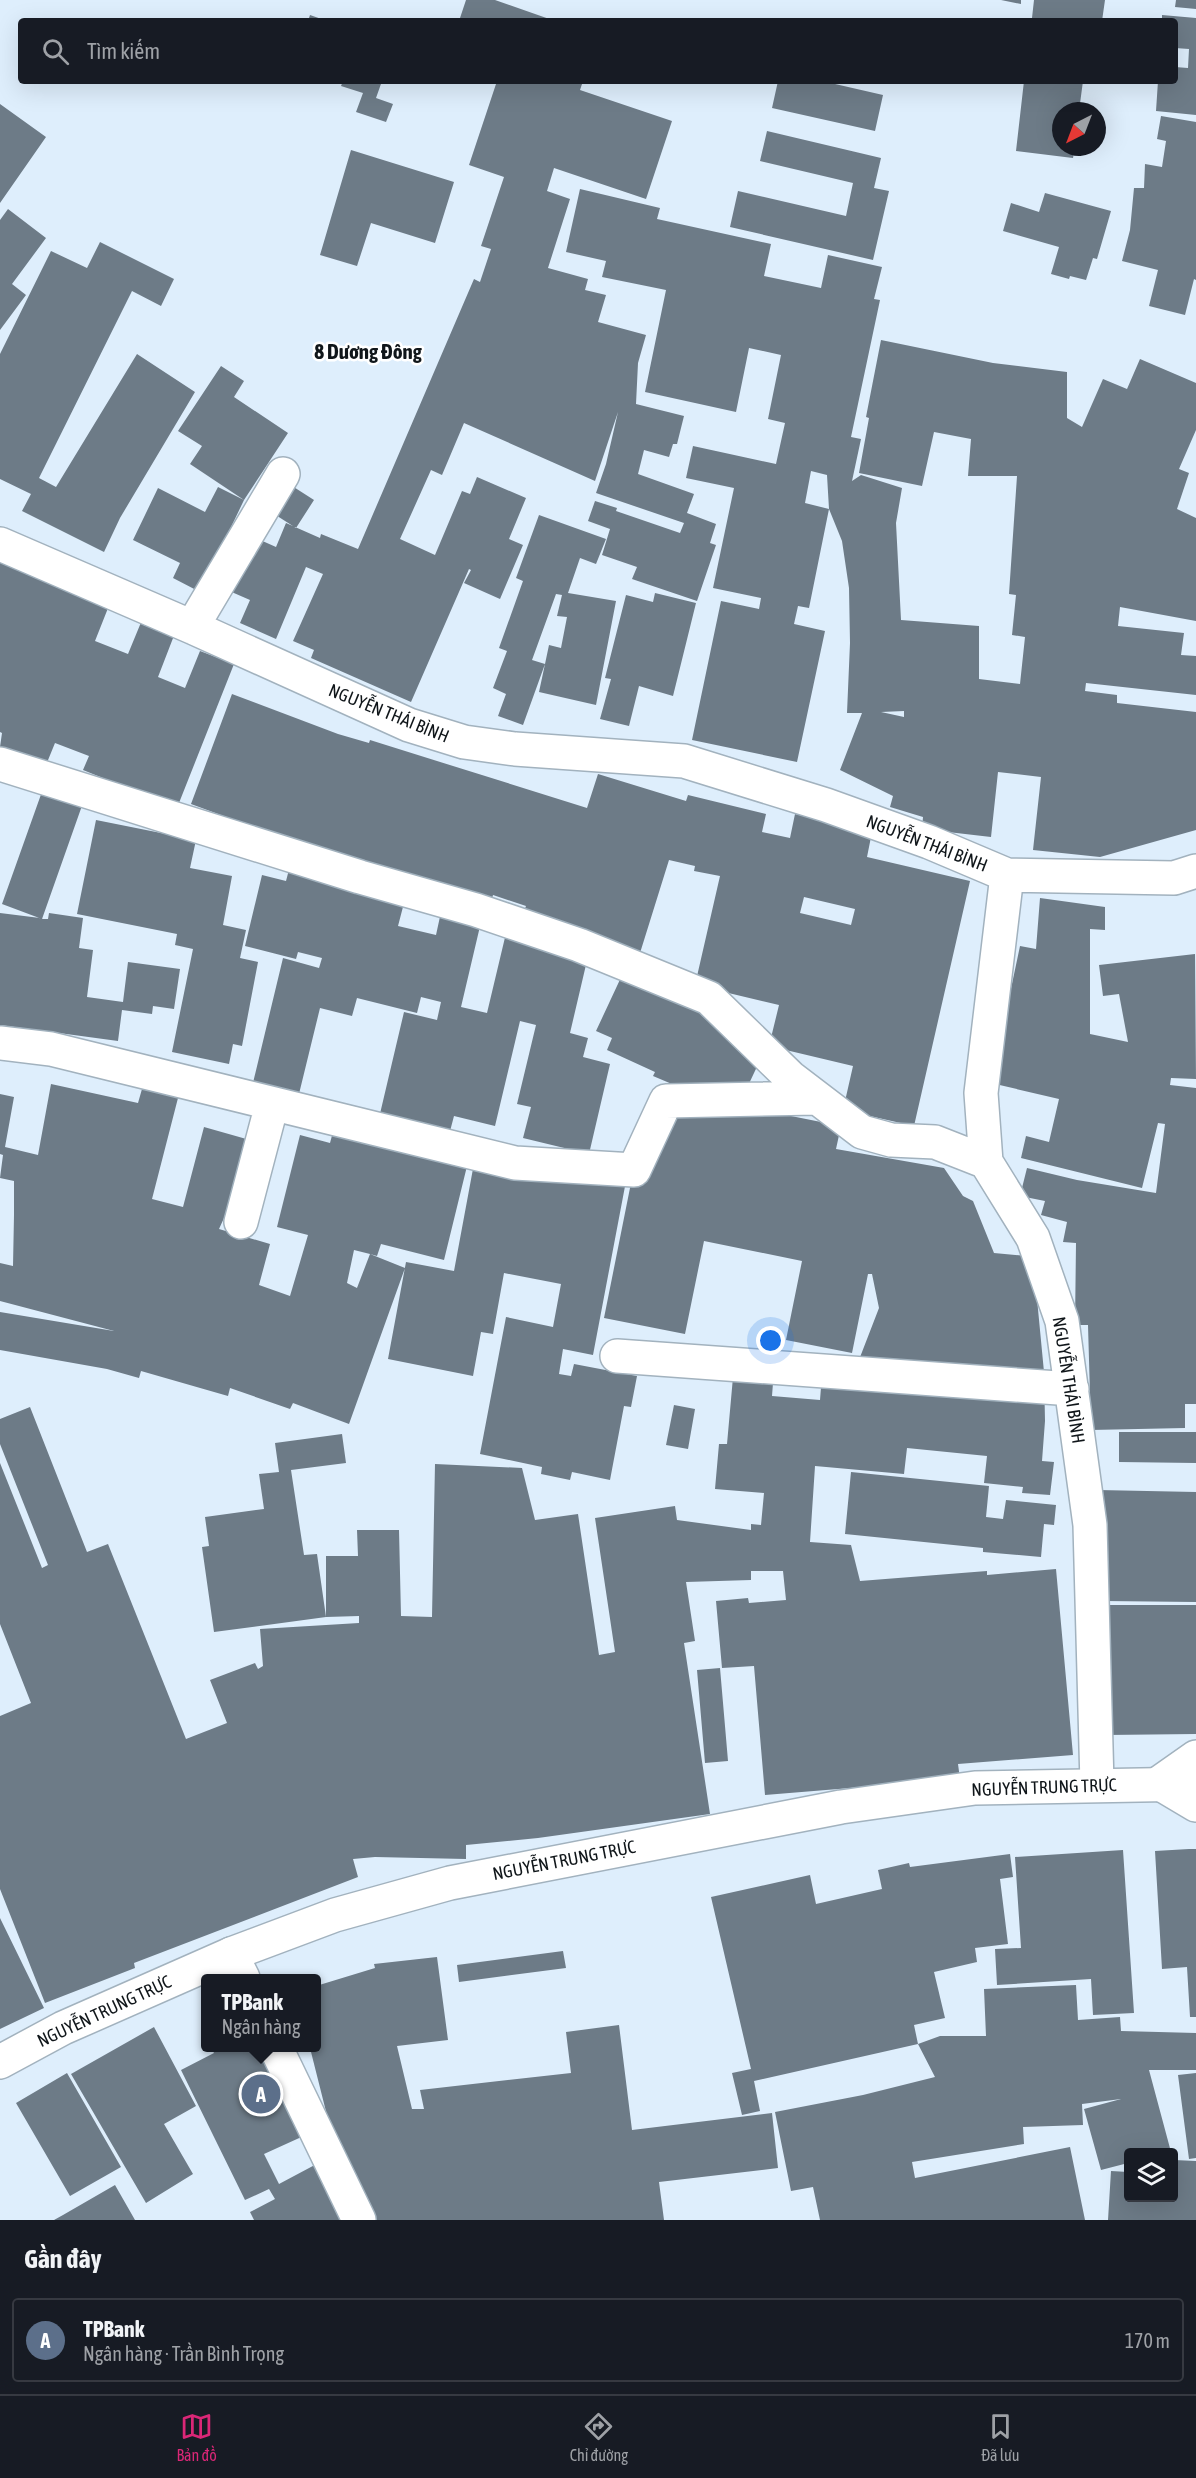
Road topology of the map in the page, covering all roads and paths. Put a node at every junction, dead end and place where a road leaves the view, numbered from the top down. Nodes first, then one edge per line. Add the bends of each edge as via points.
1 (283, 474) dead end
2 (0, 544) edge
3 (192, 627) junction
4 (0, 764) edge
5 (1196, 871) edge
6 (1007, 875) junction
7 (0, 1043) edge
8 (817, 1098) junction
9 (272, 1104) junction
10 (986, 1162) junction
11 (242, 1222) dead end
12 (617, 1356) dead end
13 (1072, 1389) junction
14 (1196, 1757) edge
15 (1159, 1783) junction
16 (1097, 1784) junction
17 (1196, 1784) edge
18 (1196, 1805) edge
19 (237, 1966) edge
20 (215, 1974) edge
21 (201, 1979) edge
22 (278, 2052) edge
23 (0, 2062) edge
24 (359, 2220) edge

1 - 3 street
2 - 3 street, NGUYỄN THÁI BÌNH
3 - 6 street, NGUYỄN THÁI BÌNH via 437,735 515,749 684,761 826,805
4 - 8 street via 476,910 579,945 709,998
5 - 6 street via 1174,878
6 - 10 street, NGUYỄN THÁI BÌNH via 981,1093
7 - 9 street via 51,1050
8 - 9 street via 666,1101 633,1170 515,1162
8 - 10 street via 862,1132 891,1140 935,1142
9 - 11 street
10 - 13 street, NGUYỄN THÁI BÌNH via 1033,1238 1062,1321
12 - 13 street
13 - 16 street, NGUYỄN THÁI BÌNH via 1090,1525
14 - 15 street
15 - 16 street, NGUYỄN TRUNG TRỰC
15 - 17 street, NGUYỄN TRUNG TRỰC
15 - 18 street
16 - 19 street, NGUYỄN TRUNG TRỰC via 975,1788 841,1807 450,1883 335,1916
19 - 20 street, NGUYỄN TRUNG TRỰC
21 - 23 street, NGUYỄN TRUNG TRỰC via 63,2028
22 - 24 street

